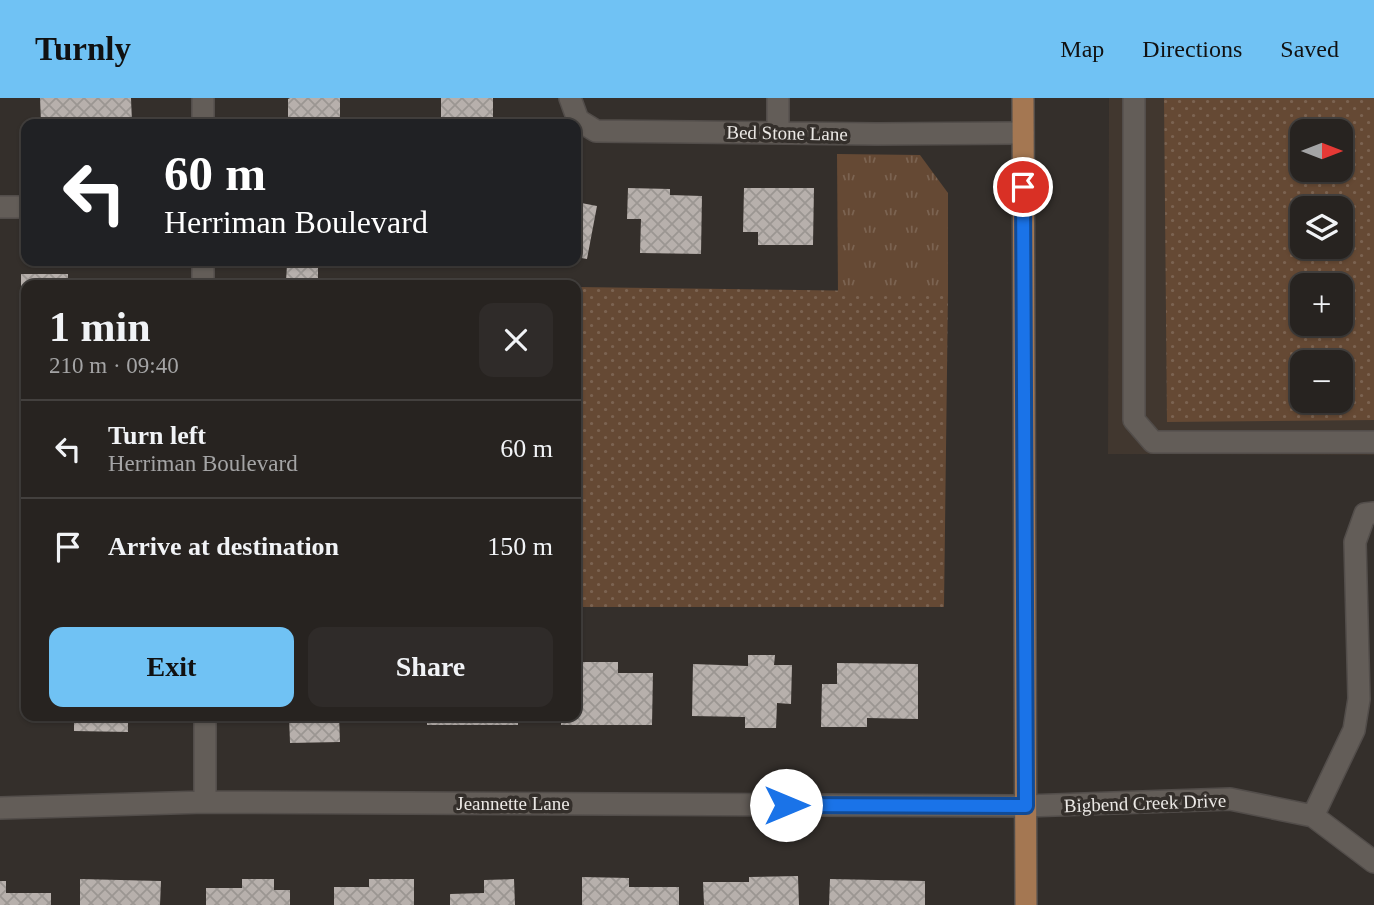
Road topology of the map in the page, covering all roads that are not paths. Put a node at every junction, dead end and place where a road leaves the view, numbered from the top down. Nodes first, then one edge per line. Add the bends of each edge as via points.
1 (203, 98) edge
2 (570, 98) edge
3 (778, 98) edge
4 (1023, 98) edge
5 (1134, 98) edge
6 (203, 119) edge
7 (578, 119) edge
8 (581, 122) edge
9 (778, 132) junction
10 (1023, 133) junction
11 (0, 206) edge
12 (21, 206) edge
13 (1374, 442) edge
14 (1374, 513) edge
15 (205, 721) edge
16 (205, 802) junction
17 (1026, 806) junction
18 (0, 808) edge
19 (1313, 816) junction
20 (1374, 862) edge
21 (1026, 905) edge

1 - 6 street
2 - 7 street, Bed Stone Lane
3 - 9 street
4 - 10 main road
5 - 13 street via 1134,420 1153,442
8 - 9 street, Bed Stone Lane via 596,131
9 - 10 street, Bed Stone Lane
10 - 17 main road
11 - 12 street
14 - 19 street via 1365,514 1355,542 1359,699 1354,730
15 - 16 street
16 - 17 street, Jeannette Lane
16 - 18 street, Jeannette Lane
17 - 19 street, Bigbend Creek Drive via 1230,799
17 - 21 main road
19 - 20 street, Bigbend Creek Drive

